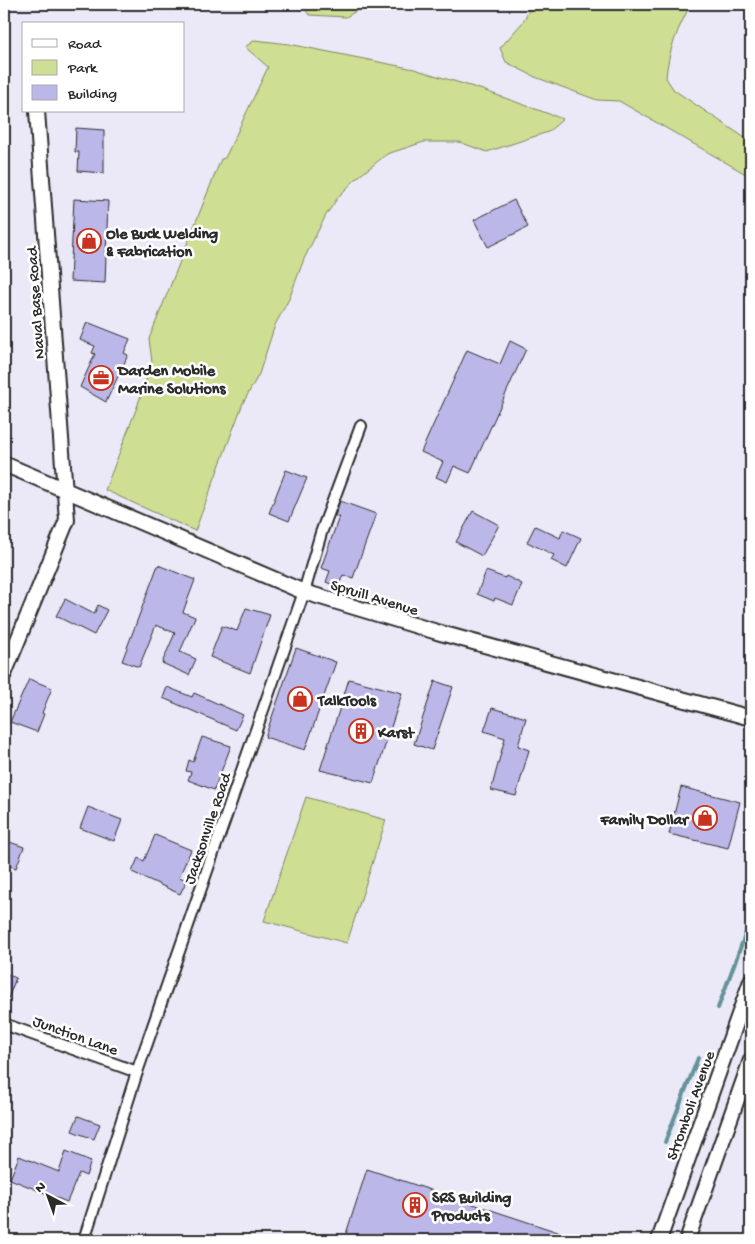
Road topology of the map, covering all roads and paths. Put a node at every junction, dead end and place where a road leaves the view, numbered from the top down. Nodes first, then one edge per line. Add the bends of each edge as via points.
1 (37, 112) edge
2 (361, 426) dead end
3 (4, 464) edge
4 (66, 492) junction
5 (304, 592) junction
6 (4, 674) edge
7 (751, 718) edge
8 (751, 981) edge
9 (4, 1024) edge
10 (751, 1060) edge
11 (137, 1072) junction
12 (84, 1240) edge
13 (659, 1240) edge
14 (687, 1240) edge

1 - 4 street, Naval Base Road
2 - 5 street, Jacksonville Road via 321,533
3 - 4 street, Spruill Avenue
4 - 5 street, Spruill Avenue
4 - 6 street, Naval Base Road via 67,520
5 - 7 street, Spruill Avenue
5 - 11 street, Jacksonville Road
8 - 13 street, Stromboli Avenue
9 - 11 street, Junction Lane
10 - 14 street
11 - 12 street, Jacksonville Road

